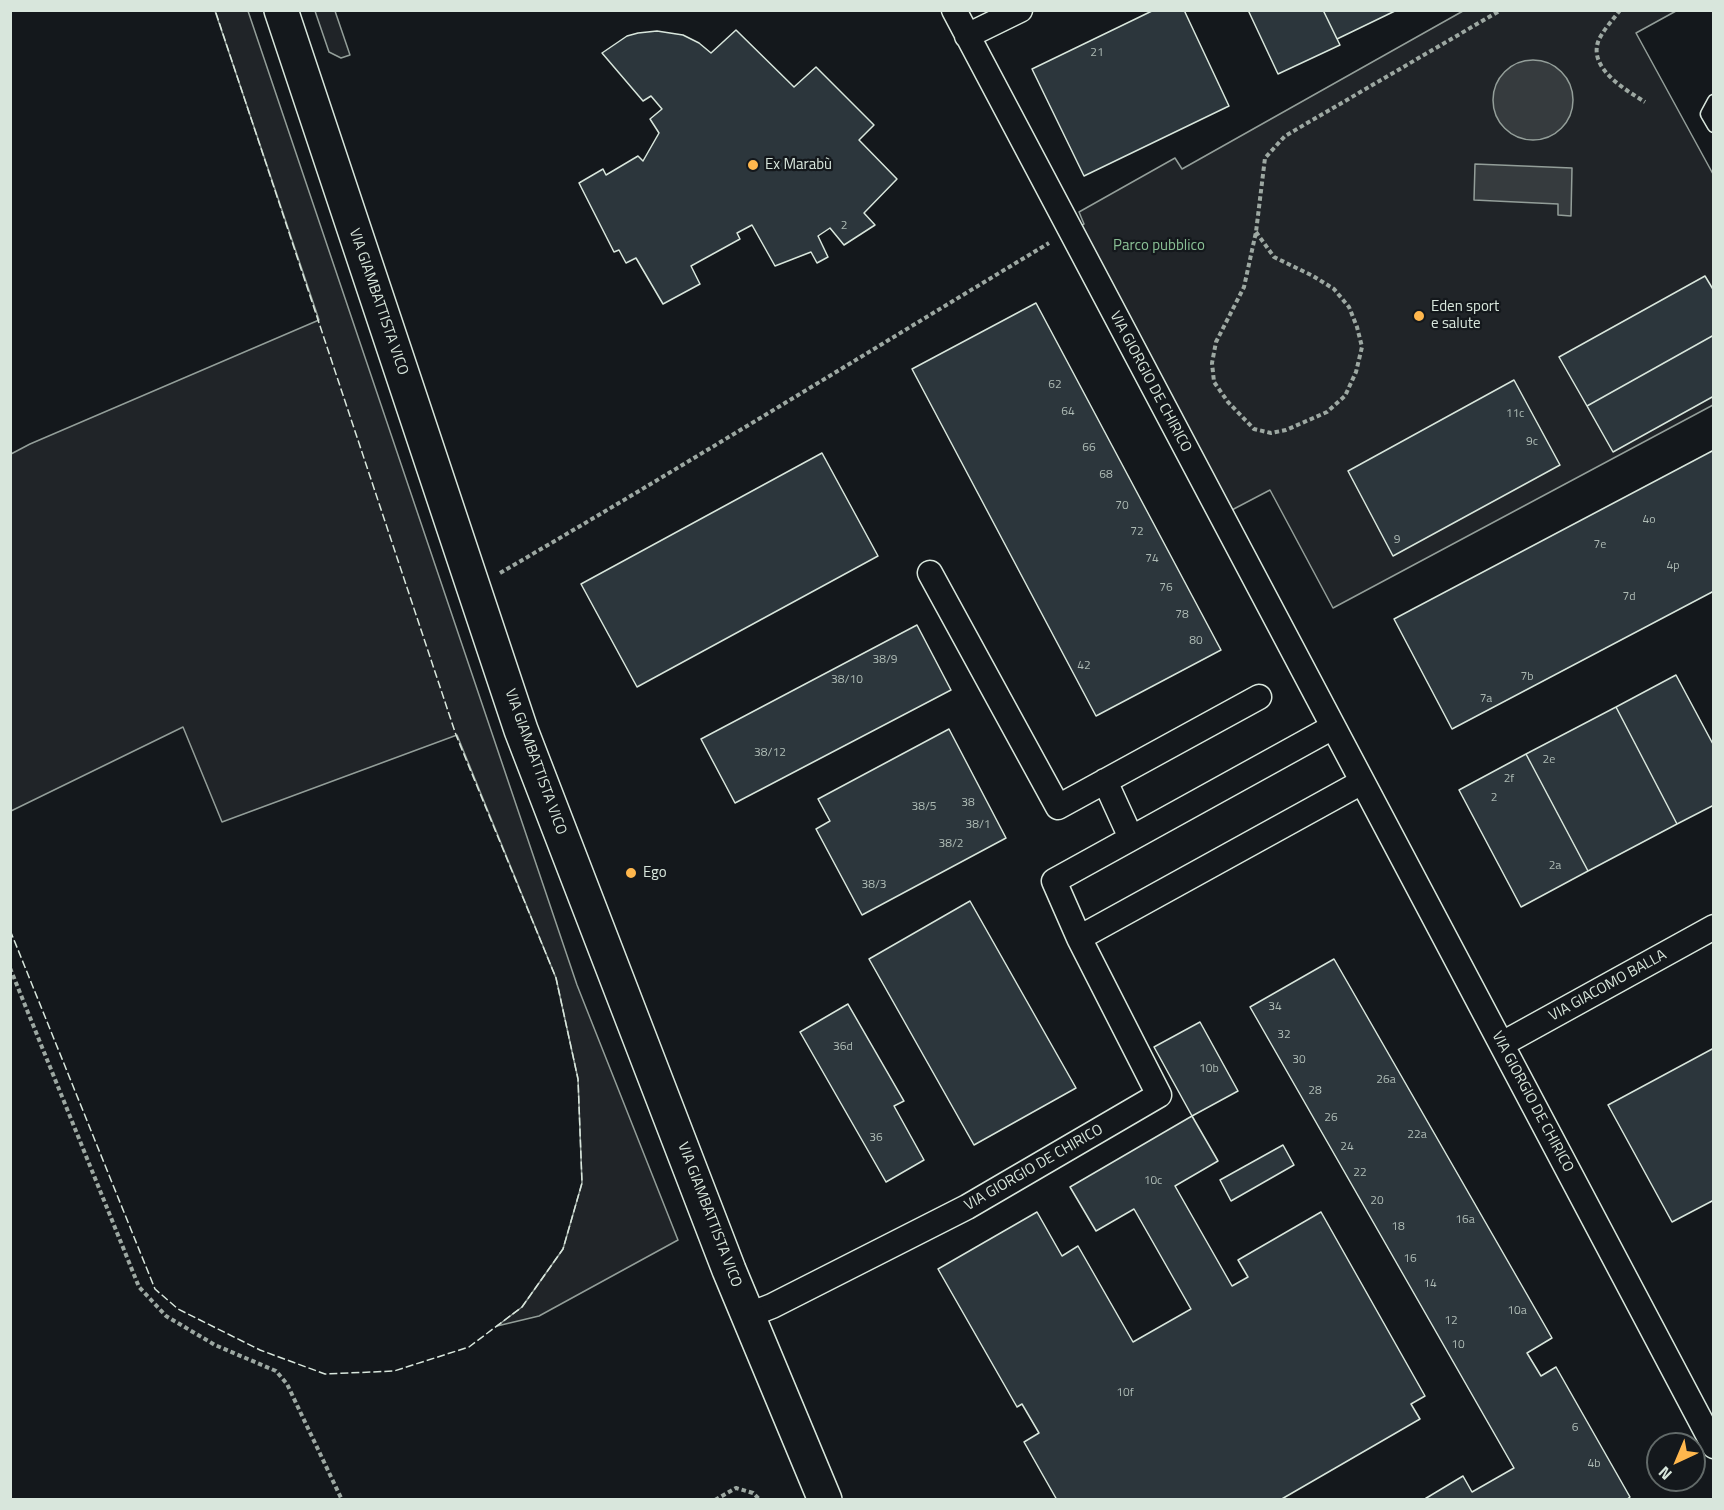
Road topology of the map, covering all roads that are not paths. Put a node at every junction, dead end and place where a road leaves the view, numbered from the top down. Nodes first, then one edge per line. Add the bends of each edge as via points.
1 (281, 10) edge
2 (954, 10) edge
3 (1020, 10) edge
4 (967, 36) junction
5 (1713, 101) edge
6 (1713, 126) edge
7 (930, 573) dead end
8 (1259, 698) dead end
9 (1333, 727) junction
10 (1105, 781) junction
11 (1362, 782) junction
12 (1131, 838) junction
13 (1713, 927) edge
14 (1079, 938) junction
15 (1502, 1044) junction
16 (749, 1315) junction
17 (1707, 1428) edge
18 (1713, 1446) edge
19 (825, 1500) edge

1 - 16 main road, VIA GIAMBATTISTA VICO via 521,730
2 - 4 street, VIA GIORGIO DE CHIRICO
3 - 4 street
4 - 9 street, VIA GIORGIO DE CHIRICO
5 - 6 lane via 1707,114
7 - 10 street via 1058,807
8 - 10 street
9 - 11 street, VIA GIORGIO DE CHIRICO
9 - 12 street, VIA GIORGIO DE CHIRICO
10 - 12 street
11 - 14 street
11 - 15 street, VIA GIORGIO DE CHIRICO
12 - 14 street, VIA GIORGIO DE CHIRICO via 1054,880
13 - 15 street, VIA GIACOMO BALLA
14 - 16 street, VIA GIORGIO DE CHIRICO via 1159,1095 967,1207
15 - 17 street, VIA GIORGIO DE CHIRICO
16 - 19 main road, VIA GIAMBATTISTA VICO
17 - 18 street, VIA GIORGIO DE CHIRICO

